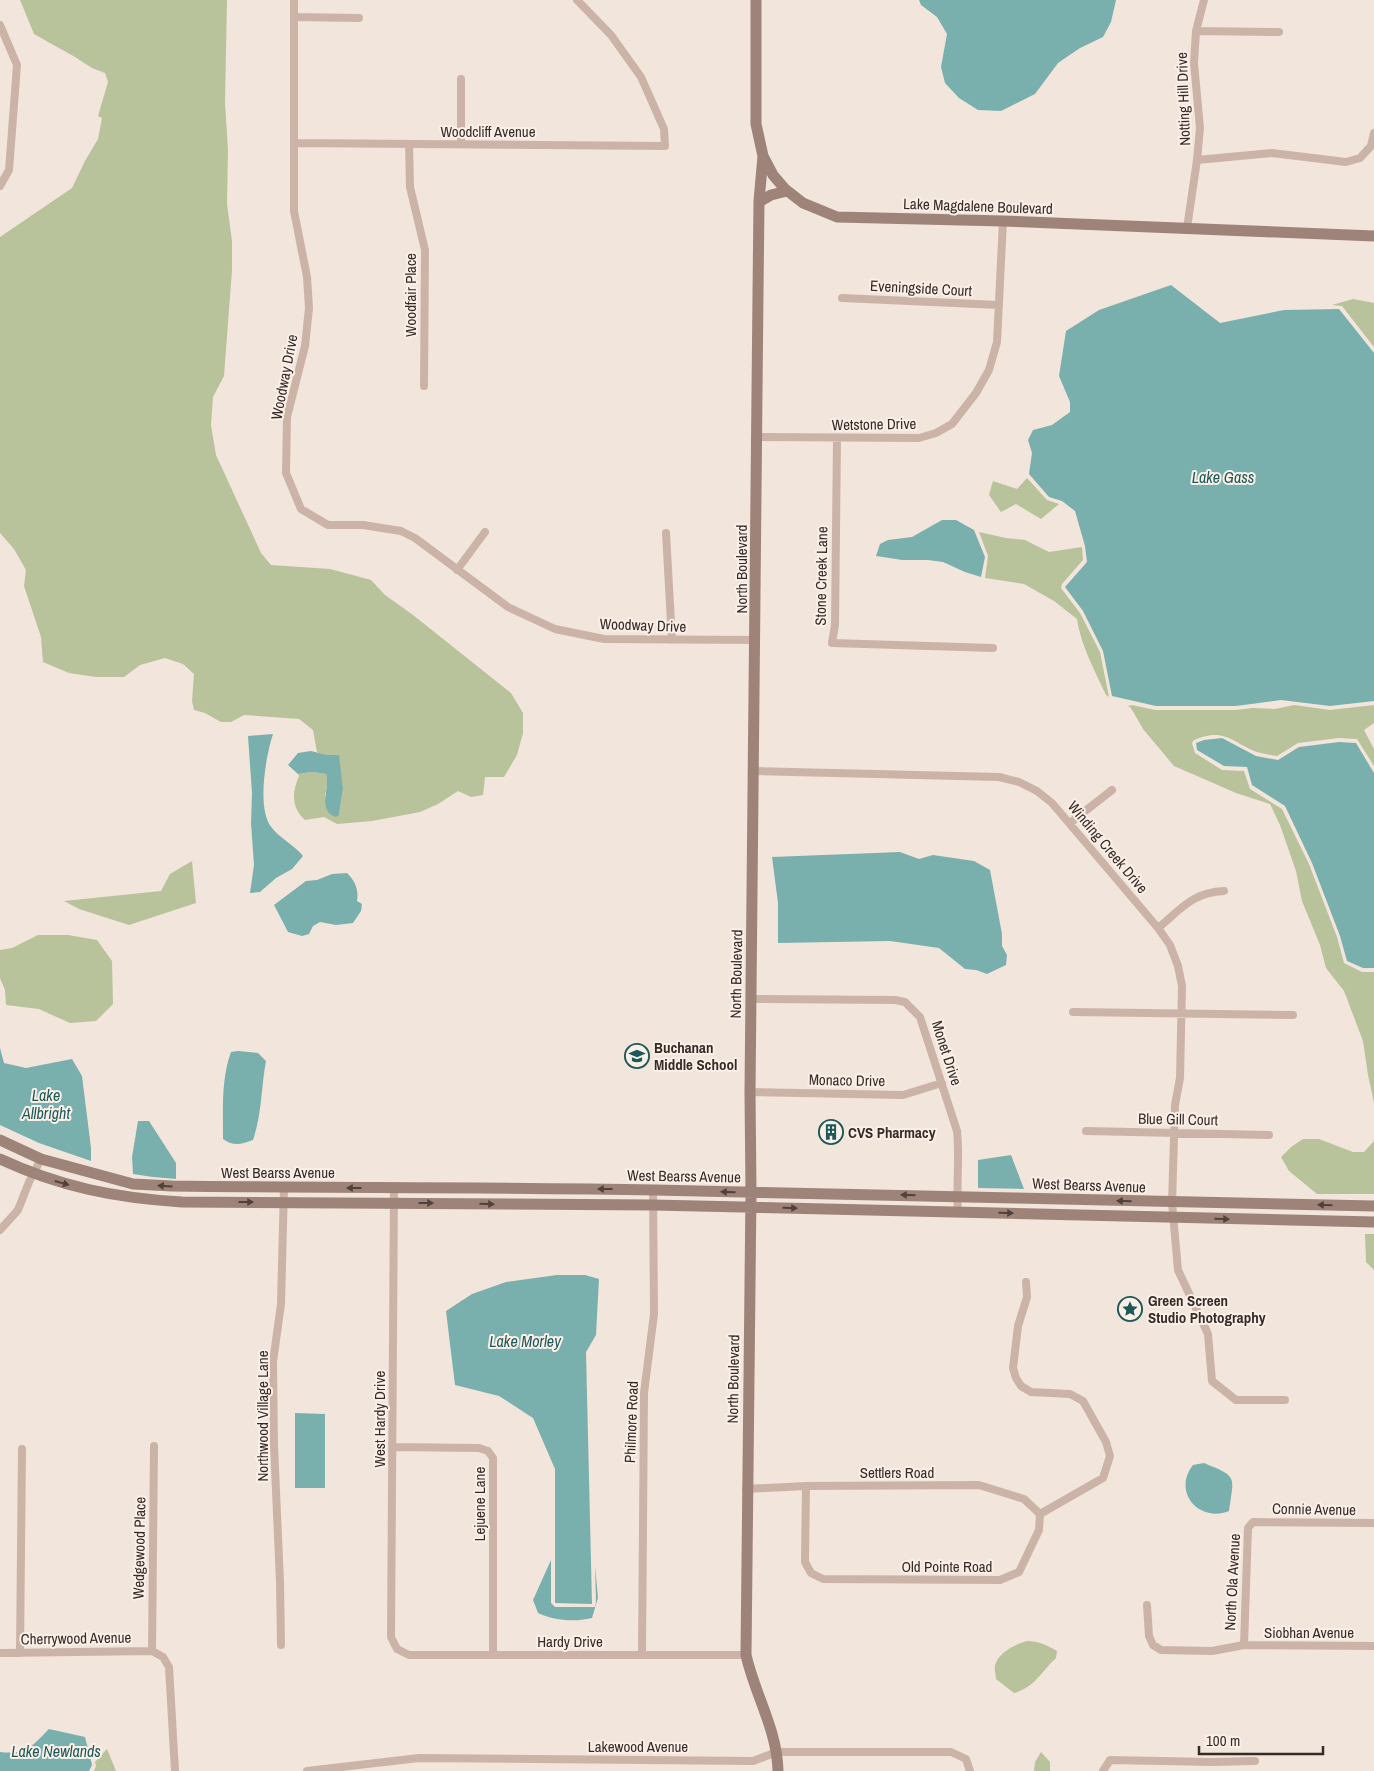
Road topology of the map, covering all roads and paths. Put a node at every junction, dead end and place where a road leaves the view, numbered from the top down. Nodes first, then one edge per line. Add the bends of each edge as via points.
1 (294, 0) edge
2 (577, 0) edge
3 (756, 0) edge
4 (1204, 0) edge
5 (294, 18) junction
6 (358, 18) dead end
7 (0, 25) edge
8 (1196, 31) junction
9 (1279, 32) dead end
10 (461, 79) dead end
11 (1374, 133) edge
12 (294, 144) junction
13 (409, 144) junction
14 (461, 144) junction
15 (763, 156) junction
16 (1197, 160) junction
17 (0, 186) edge
18 (788, 191) junction
19 (760, 202) junction
20 (1003, 221) junction
21 (1186, 228) junction
22 (1374, 236) edge
23 (842, 298) dead end
24 (999, 305) junction
25 (424, 386) dead end
26 (757, 438) junction
27 (836, 438) junction
28 (485, 532) dead end
29 (666, 533) dead end
30 (457, 570) junction
31 (672, 640) junction
32 (755, 640) junction
33 (993, 648) dead end
34 (754, 771) junction
35 (1112, 790) dead end
36 (1070, 823) junction
37 (1224, 891) dead end
38 (1158, 928) junction
39 (751, 999) junction
40 (1073, 1012) dead end
41 (1181, 1014) junction
42 (1293, 1015) dead end
43 (942, 1083) junction
44 (750, 1092) junction
45 (1086, 1131) dead end
46 (1174, 1134) junction
47 (1269, 1135) dead end
48 (0, 1140) edge
49 (0, 1159) edge
50 (41, 1159) junction
51 (34, 1174) junction
52 (197, 1187) junction
53 (284, 1187) junction
54 (394, 1188) junction
55 (509, 1189) junction
56 (653, 1190) junction
57 (751, 1192) junction
58 (956, 1195) junction
59 (197, 1202) junction
60 (284, 1202) junction
61 (394, 1203) junction
62 (1172, 1203) junction
63 (509, 1204) junction
64 (653, 1205) junction
65 (1374, 1206) edge
66 (751, 1208) junction
67 (958, 1212) junction
68 (1174, 1218) junction
69 (1374, 1222) edge
70 (0, 1230) edge
71 (1026, 1282) dead end
72 (1285, 1400) dead end
73 (154, 1446) dead end
74 (392, 1447) junction
75 (22, 1449) dead end
76 (806, 1486) junction
77 (746, 1489) junction
78 (1040, 1514) junction
79 (1253, 1522) joint
80 (1374, 1523) edge
81 (1147, 1605) dead end
82 (281, 1644) dead end
83 (1244, 1645) junction
84 (1374, 1646) edge
85 (396, 1649) joint
86 (152, 1651) junction
87 (0, 1653) edge
88 (20, 1653) junction
89 (493, 1655) junction
90 (642, 1655) junction
91 (746, 1655) junction
92 (778, 1752) junction
93 (1255, 1761) dead end
94 (1211, 1762) junction
95 (175, 1771) edge
96 (306, 1771) edge
97 (778, 1771) edge
98 (970, 1771) edge
99 (1103, 1771) edge
100 (1211, 1771) edge

1 - 5 street, Woodway Drive
2 - 14 street, Woodcliff Avenue via 611,35 641,77 664,129 665,146
3 - 15 main road, Lake Magdalene Boulevard via 756,124
4 - 8 street, Notting Hill Drive
5 - 6 street
5 - 12 street, Woodway Drive
7 - 17 street via 17,65 9,170
8 - 9 street
8 - 16 street, Notting Hill Drive via 1194,63 1200,128
10 - 14 street
11 - 16 street via 1370,146 1360,158 1346,162 1272,154
12 - 13 street, Woodcliff Avenue
12 - 30 street, Woodway Drive via 294,211 307,277 309,308 305,346 287,417 286,473 301,509 328,525 363,525 401,531
13 - 14 street, Woodcliff Avenue
13 - 25 street, Woodfair Place via 410,187 425,250
15 - 18 main road, Lake Magdalene Boulevard via 772,174
15 - 19 main road, North Boulevard
16 - 21 street, Notting Hill Drive
18 - 19 main road
18 - 20 main road, Lake Magdalene Boulevard via 803,203 837,217
19 - 26 main road, North Boulevard
20 - 21 main road, Lake Magdalene Boulevard
20 - 24 street, Wetstone Drive
21 - 22 main road, Lake Magdalene Boulevard
23 - 24 street, Eveningside Court
24 - 27 street, Wetstone Drive via 996,342 989,370 952,424 919,438
26 - 27 street, Wetstone Drive
26 - 32 main road, North Boulevard
27 - 33 street, Stone Creek Lane via 835,625 832,643
28 - 30 street
29 - 31 street
30 - 31 street, Woodway Drive via 508,607 555,629 604,639
31 - 32 street, Woodway Drive
32 - 34 main road, North Boulevard
34 - 36 street, Winding Creek Drive via 999,777 1037,791
34 - 39 main road, North Boulevard
35 - 36 street
36 - 38 street, Winding Creek Drive
37 - 38 street via 1197,896
38 - 41 street, Winding Creek Drive via 1170,945 1178,966 1182,986
39 - 43 street, Monet Drive via 905,1002 920,1017
39 - 44 main road, North Boulevard
40 - 41 street
41 - 42 street
41 - 46 street, Winding Creek Drive via 1180,1078 1174,1105
43 - 44 street, Monaco Drive via 903,1095
43 - 58 street, Monet Drive via 958,1131
44 - 57 main road, North Boulevard
45 - 46 street, Blue Gill Court
46 - 47 street, Blue Gill Court
46 - 62 street, Winding Creek Drive
48 - 50 main road, West Bearss Avenue
49 - 51 main road, West Bearss Avenue
50 - 51 street
52 -> 50 main road, West Bearss Avenue via 133,1184
51 -> 59 main road, West Bearss Avenue via 61,1184 126,1197
51 - 70 street via 18,1210
52 - 53 main road, West Bearss Avenue
52 - 59 street
54 -> 53 main road, West Bearss Avenue
53 - 60 street, Northwood Village Lane
54 - 55 main road, West Bearss Avenue
54 - 61 street, West Hardy Drive
56 -> 55 main road, West Bearss Avenue
55 - 63 street
57 -> 56 main road, West Bearss Avenue
56 - 64 street, Philmore Road
58 -> 57 main road, West Bearss Avenue
57 - 66 main road, North Boulevard
62 -> 58 main road, West Bearss Avenue
58 - 67 street, Monet Drive
59 -> 60 main road, West Bearss Avenue
60 - 61 main road, West Bearss Avenue
60 - 82 street, Northwood Village Lane via 281,1304 273,1362
61 -> 63 main road, West Bearss Avenue
61 - 74 street, West Hardy Drive
65 -> 62 main road, West Bearss Avenue
62 - 68 street, Winding Creek Drive
63 - 64 main road, West Bearss Avenue
64 - 66 main road, West Bearss Avenue
64 - 90 street, Philmore Road via 654,1314 644,1393
66 -> 67 main road, West Bearss Avenue
66 - 77 main road, North Boulevard
67 -> 68 main road, West Bearss Avenue
68 -> 69 main road, West Bearss Avenue
68 - 72 street, Winding Creek Drive via 1178,1270 1208,1334 1212,1381 1236,1400
71 - 78 street via 1027,1297 1018,1326 1013,1368 1016,1378 1031,1392 1070,1394 1083,1401 1106,1442 1110,1456 1103,1478
73 - 86 street, Wedgewood Place
74 - 85 street, West Hardy Drive via 391,1637
74 - 89 street, Lejuene Lane via 479,1448 488,1451 493,1458
75 - 88 street
76 - 77 street, Settlers Road
76 - 78 street, Settlers Road via 979,1485 1024,1498
76 - 78 street, Old Pointe Road via 805,1562 811,1573 823,1579 1000,1580 1019,1572 1039,1530
77 - 91 main road, North Boulevard
79 - 80 street, Connie Avenue
79 - 83 street, North Ola Avenue via 1248,1528
81 - 83 street, Siobhan Avenue via 1149,1636 1161,1650 1212,1651
83 - 84 street, Siobhan Avenue
85 - 89 street, Hardy Drive via 409,1655
86 - 88 street, Cherrywood Avenue
86 - 95 street via 163,1656 169,1668
87 - 88 street, Cherrywood Avenue
89 - 90 street, Hardy Drive
90 - 91 street, Hardy Drive
91 - 92 main road, North Boulevard
92 - 96 street, Lakewood Avenue via 753,1761 420,1758
92 - 97 main road, North Boulevard
92 - 98 street, Lakewood Avenue via 951,1752 966,1759
93 - 94 street
94 - 99 street via 1110,1760
94 - 100 street

